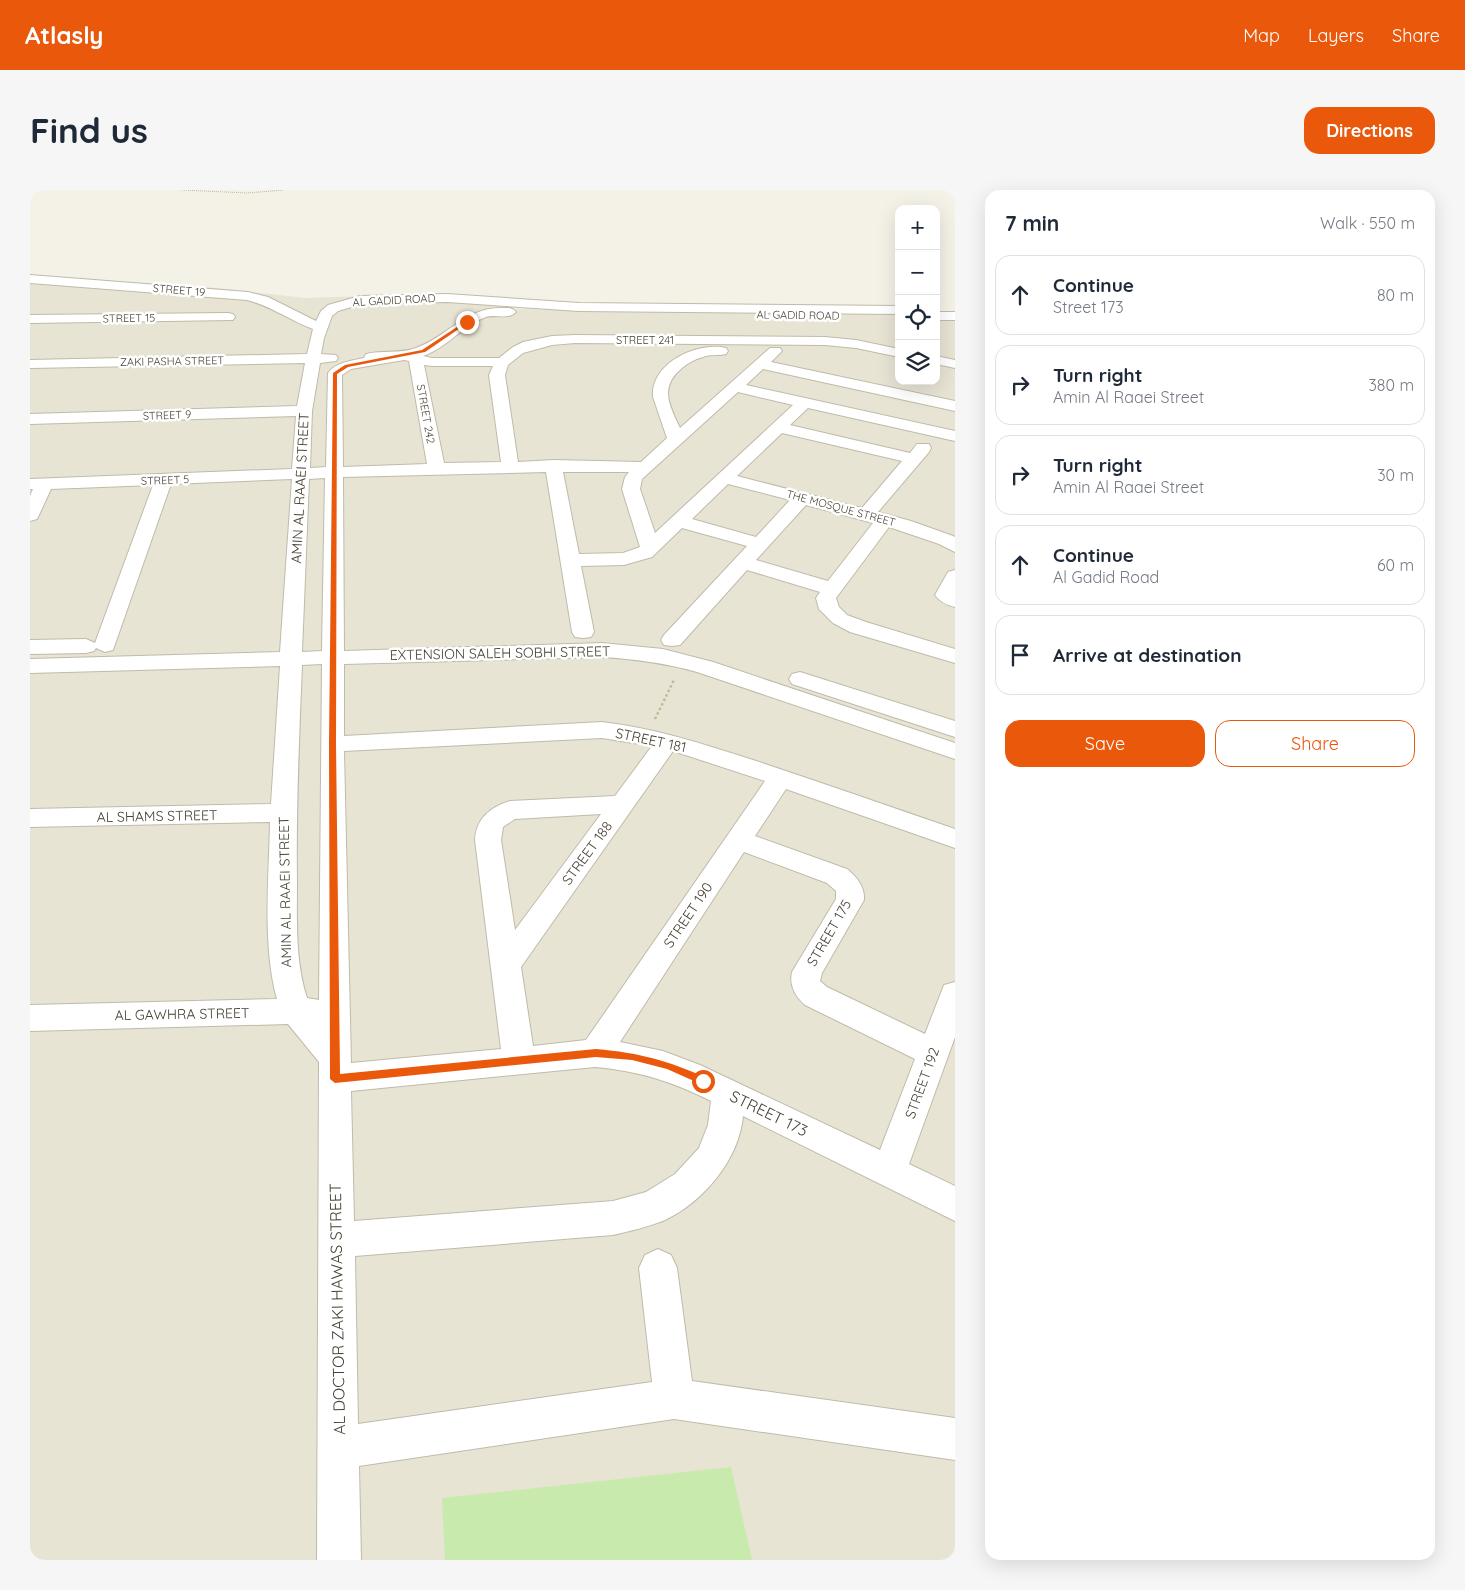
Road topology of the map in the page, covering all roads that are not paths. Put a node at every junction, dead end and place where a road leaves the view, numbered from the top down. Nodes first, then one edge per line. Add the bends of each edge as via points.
1 (30, 279) edge
2 (51, 280) junction
3 (237, 295) junction
4 (406, 298) junction
5 (35, 304) edge
6 (895, 310) edge
7 (940, 310) edge
8 (955, 310) edge
9 (640, 313) junction
10 (798, 315) junction
11 (895, 316) edge
12 (940, 316) edge
13 (955, 316) edge
14 (228, 317) junction
15 (30, 319) edge
16 (467, 322) junction
17 (647, 340) junction
18 (317, 341) junction
19 (811, 341) junction
20 (775, 351) junction
21 (895, 352) edge
22 (398, 357) junction
23 (270, 359) junction
24 (210, 360) junction
25 (940, 361) edge
26 (501, 362) junction
27 (895, 363) edge
28 (30, 364) edge
29 (760, 364) junction
30 (955, 364) edge
31 (940, 372) edge
32 (955, 375) edge
33 (735, 387) junction
34 (804, 402) junction
35 (955, 406) edge
36 (304, 411) junction
37 (955, 411) edge
38 (30, 419) edge
39 (779, 427) junction
40 (936, 432) junction
41 (955, 436) edge
42 (676, 439) junction
43 (914, 459) junction
44 (552, 465) junction
45 (510, 466) junction
46 (646, 467) junction
47 (436, 468) junction
48 (334, 474) junction
49 (300, 475) junction
50 (725, 478) junction
51 (164, 480) junction
52 (38, 484) edge
53 (802, 498) junction
54 (30, 515) edge
55 (875, 517) junction
56 (679, 521) junction
57 (952, 537) edge
58 (760, 544) junction
59 (650, 548) junction
60 (570, 560) junction
61 (743, 563) junction
62 (955, 576) edge
63 (832, 589) junction
64 (955, 601) edge
65 (583, 632) junction
66 (672, 640) junction
67 (105, 645) junction
68 (30, 647) edge
69 (333, 648) junction
70 (293, 649) junction
71 (955, 656) edge
72 (30, 666) edge
73 (955, 729) edge
74 (658, 738) junction
75 (332, 744) junction
76 (955, 751) edge
77 (781, 777) junction
78 (622, 804) junction
79 (283, 814) junction
80 (30, 818) edge
81 (955, 839) edge
82 (738, 840) junction
83 (506, 964) junction
84 (955, 994) edge
85 (335, 1010) junction
86 (296, 1012) junction
87 (30, 1018) edge
88 (596, 1053) junction
89 (934, 1053) junction
90 (519, 1060) junction
91 (335, 1068) junction
92 (728, 1093) junction
93 (889, 1172) junction
94 (955, 1204) edge
95 (336, 1240) junction
96 (658, 1268) dead end
97 (674, 1399) junction
98 (955, 1439) edge
99 (338, 1448) junction
100 (339, 1560) edge

1 - 2 street, STREET 19
2 - 3 street, STREET 19
2 - 5 street
3 - 14 street
3 - 18 street, STREET 19 via 263,300 303,321
4 - 6 street, AL GADID ROAD via 579,307
4 - 16 street via 451,302 465,310
4 - 18 street, AL GADID ROAD via 360,300 333,308 326,314
7 - 8 street
9 - 10 street, AL GADID ROAD
9 - 16 street, AL GADID ROAD via 491,312
9 - 17 street
10 - 11 street, AL GADID ROAD
10 - 19 street
12 - 13 street
14 - 15 street, STREET 15
14 - 24 street
16 - 22 street, AL GADID ROAD via 431,348
17 - 19 street, STREET 241
17 - 26 street, STREET 241 via 546,342 523,348
18 - 22 street, AL GADID ROAD
18 - 22 street, STREET 19 via 348,350
18 - 23 street, ZAKI PASHA STREET
18 - 23 street
18 - 36 street, AMIN AL RAAEI STREET
19 - 21 street, STREET 241 via 846,342
20 - 27 street via 837,351
20 - 29 street
20 - 42 street via 704,352 688,358 666,375 660,391
22 - 26 street via 432,362
22 - 47 street, STREET 242
22 - 48 street via 346,366 335,373
23 - 24 street, ZAKI PASHA STREET
24 - 28 street, ZAKI PASHA STREET
25 - 30 street
26 - 45 street via 497,375
29 - 33 street
29 - 35 street
31 - 32 street
33 - 34 street
33 - 42 street
34 - 39 street
34 - 40 street
36 - 38 street, STREET 9
36 - 49 street, AMIN AL RAAEI STREET
37 - 40 street
39 - 43 street
39 - 50 street
40 - 41 street
40 - 43 street
42 - 46 street
43 - 55 street
44 - 45 street, STREET 5
44 - 46 street, STREET 5
44 - 60 street
45 - 47 street, STREET 5
46 - 59 street via 634,477 631,489
47 - 48 street, STREET 5
48 - 49 street, STREET 5
48 - 69 street
49 - 51 street, STREET 5
49 - 70 street, AMIN AL RAAEI STREET
50 - 53 street, THE MOSQUE STREET
50 - 56 street
51 - 52 street, STREET 5
51 - 67 street
52 - 54 street
53 - 55 street, THE MOSQUE STREET
53 - 58 street
55 - 57 street, THE MOSQUE STREET
55 - 63 street
56 - 58 street
56 - 59 street
58 - 61 street
59 - 60 street via 636,557
60 - 65 street
61 - 63 street
61 - 66 street
62 - 64 street via 945,594
63 - 71 street via 826,598 829,609 840,619
65 - 66 street, EXTENSION SALEH SOBHI STREET via 629,633
65 - 69 street, EXTENSION SALEH SOBHI STREET
66 - 73 street, EXTENSION SALEH SOBHI STREET
67 - 68 street, EXTENSION SALEH SOBHI STREET
67 - 70 street, EXTENSION SALEH SOBHI STREET
69 - 70 street, EXTENSION SALEH SOBHI STREET
69 - 75 street
69 - 76 street, EXTENSION SALEH SOBHI STREET via 636,652 682,661
70 - 72 street, EXTENSION SALEH SOBHI STREET
70 - 79 street, AMIN AL RAAEI STREET
74 - 75 street, STREET 181 via 602,730
74 - 77 street, STREET 181
74 - 78 street, STREET 188
75 - 85 street
77 - 81 street, STREET 181
77 - 82 street, STREET 190
78 - 83 street, STREET 188
78 - 83 street via 510,810 492,822 488,828 488,840
79 - 80 street, AL SHAMS STREET
79 - 86 street, AMIN AL RAAEI STREET via 283,950 287,982
82 - 88 street, STREET 190
82 - 89 street, STREET 175 via 838,876 846,883 850,900 807,972 805,981 809,990
83 - 90 street
84 - 89 street, STREET 192
85 - 86 street, AL GAWHRA STREET
85 - 91 street
86 - 87 street, AL GAWHRA STREET
86 - 91 street, AMIN AL RAAEI STREET
88 - 90 street, STREET 173
88 - 92 street, STREET 173 via 632,1056 669,1066
89 - 93 street, STREET 192
90 - 91 street, STREET 173
91 - 95 street, AL DOCTOR ZAKI HAWAS STREET
92 - 93 street, STREET 173
92 - 95 street via 725,1125 712,1158 687,1186 654,1207 613,1218
93 - 94 street, STREET 173
95 - 99 street, AL DOCTOR ZAKI HAWAS STREET
96 - 97 street
97 - 98 street
97 - 99 street
99 - 100 street, AL DOCTOR ZAKI HAWAS STREET

